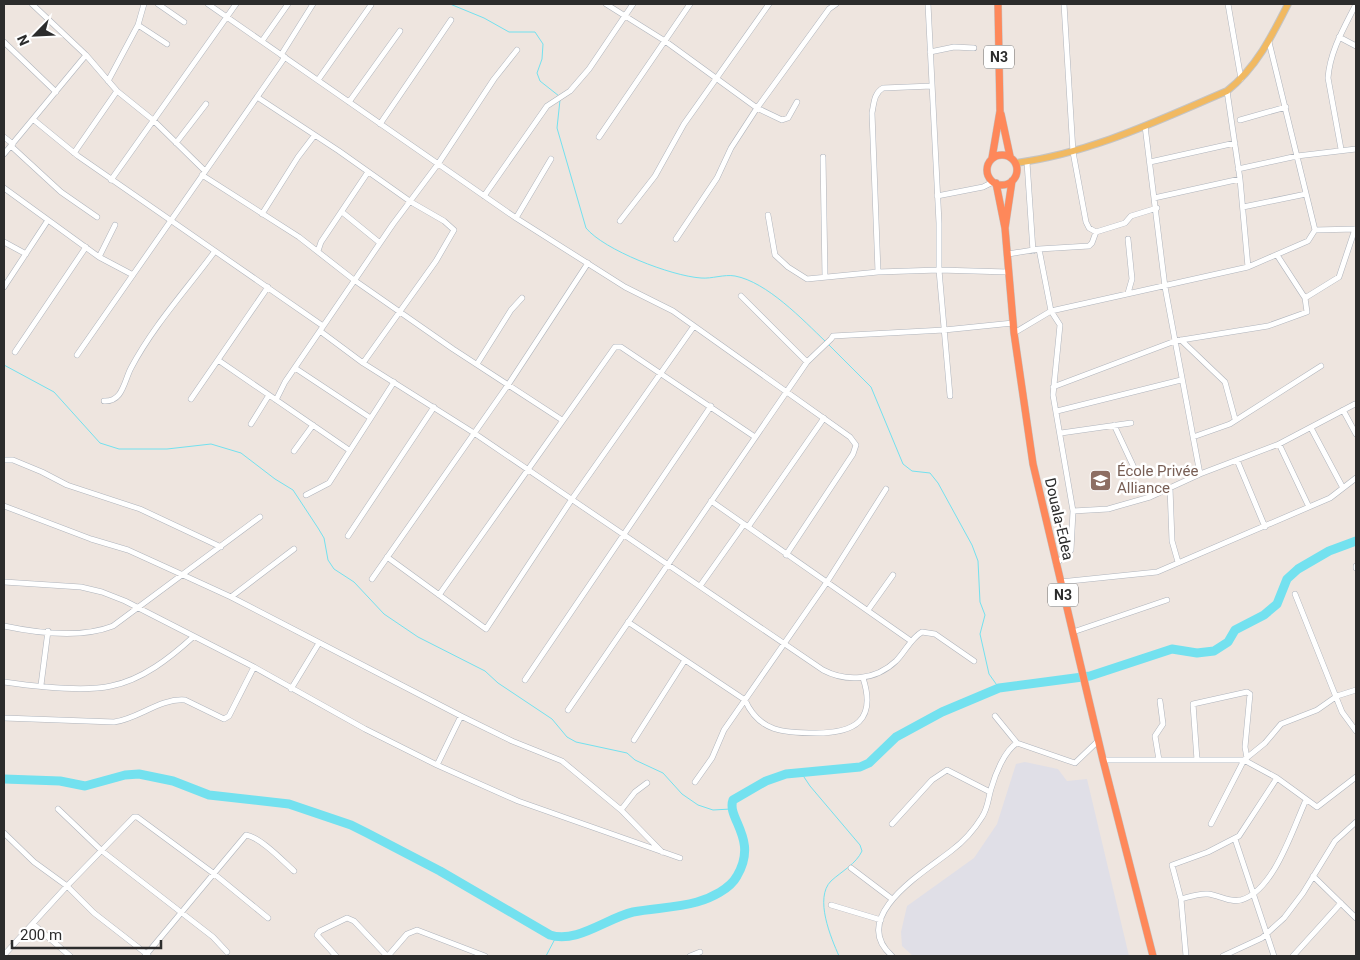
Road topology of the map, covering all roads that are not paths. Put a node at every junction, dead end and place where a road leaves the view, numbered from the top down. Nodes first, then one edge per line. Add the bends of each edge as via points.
1 (32, 4) edge
2 (144, 4) edge
3 (158, 4) edge
4 (208, 4) edge
5 (236, 4) edge
6 (288, 4) edge
7 (313, 4) edge
8 (606, 4) edge
9 (633, 4) edge
10 (690, 4) edge
11 (769, 4) edge
12 (836, 4) edge
13 (928, 4) edge
14 (998, 4) edge
15 (1064, 4) edge
16 (1228, 4) edge
17 (1287, 4) edge
18 (1356, 4) edge
19 (371, 5) edge
20 (226, 17) junction
21 (624, 17) junction
22 (451, 20) dead end
23 (184, 22) dead end
24 (138, 24) junction
25 (400, 31) dead end
26 (1339, 37) junction
27 (665, 41) junction
28 (4, 42) edge
29 (262, 42) junction
30 (1269, 42) junction
31 (168, 44) dead end
32 (1356, 46) edge
33 (974, 48) dead end
34 (517, 50) dead end
35 (930, 52) junction
36 (86, 54) junction
37 (283, 56) junction
38 (718, 78) junction
39 (318, 80) junction
40 (1241, 80) junction
41 (108, 81) junction
42 (932, 86) junction
43 (117, 91) junction
44 (1227, 91) junction
45 (56, 92) junction
46 (257, 98) junction
47 (349, 102) junction
48 (797, 102) dead end
49 (206, 104) dead end
50 (1286, 107) junction
51 (757, 108) junction
52 (1000, 111) junction
53 (34, 120) junction
54 (153, 120) junction
55 (1240, 120) dead end
56 (380, 124) junction
57 (1145, 126) junction
58 (314, 136) junction
59 (4, 137) edge
60 (599, 137) dead end
61 (176, 143) junction
62 (1235, 143) junction
63 (12, 145) junction
64 (1341, 149) junction
65 (1356, 149) edge
66 (1073, 152) junction
67 (74, 153) junction
68 (4, 154) edge
69 (1010, 156) junction
70 (1297, 156) junction
71 (823, 157) dead end
72 (992, 158) junction
73 (551, 159) dead end
74 (1027, 162) junction
75 (1150, 162) junction
76 (1016, 163) junction
77 (438, 164) junction
78 (1238, 169) junction
79 (368, 172) junction
80 (204, 173) junction
81 (1240, 179) junction
82 (111, 180) junction
83 (1012, 181) junction
84 (994, 182) junction
85 (4, 188) edge
86 (1306, 194) junction
87 (484, 196) junction
88 (937, 196) junction
89 (1154, 198) junction
90 (410, 202) junction
91 (1242, 207) junction
92 (1157, 208) junction
93 (342, 212) junction
94 (262, 214) junction
95 (768, 215) dead end
96 (97, 217) dead end
97 (516, 218) junction
98 (48, 220) junction
99 (171, 221) junction
100 (620, 221) dead end
101 (115, 225) dead end
102 (1005, 228) junction
103 (1356, 229) edge
104 (1314, 230) junction
105 (1096, 232) junction
106 (676, 239) dead end
107 (1128, 239) dead end
108 (4, 242) edge
109 (380, 243) junction
110 (86, 247) junction
111 (1036, 250) junction
112 (215, 251) junction
113 (318, 251) junction
114 (26, 254) junction
115 (1008, 254) junction
116 (1277, 255) junction
117 (99, 257) junction
118 (588, 263) junction
119 (1248, 267) junction
120 (939, 270) junction
121 (878, 272) junction
122 (1008, 272) junction
123 (133, 275) junction
124 (825, 276) junction
125 (354, 280) junction
126 (4, 287) edge
127 (268, 287) junction
128 (1165, 287) junction
129 (1128, 293) junction
130 (741, 296) dead end
131 (522, 298) dead end
132 (1304, 298) junction
133 (401, 310) junction
134 (1051, 311) junction
135 (1013, 323) junction
136 (694, 326) junction
137 (322, 328) junction
138 (944, 330) junction
139 (1014, 333) junction
140 (1178, 340) junction
141 (15, 352) dead end
142 (77, 355) dead end
143 (218, 360) junction
144 (807, 362) junction
145 (362, 363) junction
146 (477, 364) junction
147 (1321, 366) dead end
148 (295, 368) junction
149 (661, 373) junction
150 (1181, 380) junction
151 (394, 382) junction
152 (508, 385) junction
153 (1053, 387) junction
154 (787, 391) junction
155 (269, 395) junction
156 (950, 396) dead end
157 (191, 399) dead end
158 (276, 400) junction
159 (104, 401) dead end
160 (1354, 404) dead end
161 (711, 406) junction
162 (434, 407) junction
163 (1343, 410) junction
164 (1057, 412) junction
165 (369, 417) junction
166 (824, 418) junction
167 (562, 420) junction
168 (1235, 420) junction
169 (1131, 423) dead end
170 (250, 424) dead end
171 (313, 425) junction
172 (1114, 425) junction
173 (1311, 428) junction
174 (474, 433) junction
175 (1061, 434) junction
176 (1356, 434) edge
177 (755, 437) junction
178 (1193, 438) junction
179 (1279, 444) junction
180 (349, 450) junction
181 (294, 451) dead end
182 (4, 460) edge
183 (1237, 460) junction
184 (527, 469) junction
185 (1137, 474) dead end
186 (1200, 474) junction
187 (1356, 478) edge
188 (1170, 488) junction
189 (1343, 488) junction
190 (886, 489) dead end
191 (306, 495) dead end
192 (572, 499) junction
193 (712, 501) junction
194 (4, 506) edge
195 (1309, 507) junction
196 (1073, 512) junction
197 (260, 517) dead end
198 (746, 526) junction
199 (1265, 527) junction
200 (623, 534) junction
201 (348, 536) dead end
202 (221, 547) junction
203 (294, 549) dead end
204 (786, 555) junction
205 (387, 557) junction
206 (1178, 562) junction
207 (668, 564) junction
208 (1055, 564) junction
209 (183, 575) junction
210 (893, 575) dead end
211 (372, 579) dead end
212 (4, 582) edge
213 (827, 582) junction
214 (1060, 582) junction
215 (700, 586) junction
216 (1295, 594) dead end
217 (439, 595) junction
218 (231, 597) junction
219 (1166, 600) dead end
220 (137, 608) junction
221 (868, 610) junction
222 (628, 622) junction
223 (4, 626) edge
224 (48, 631) junction
225 (1073, 632) junction
226 (193, 638) junction
227 (911, 641) junction
228 (319, 643) junction
229 (785, 644) junction
230 (685, 660) junction
231 (974, 661) dead end
232 (254, 667) junction
233 (863, 678) junction
234 (525, 680) dead end
235 (4, 682) edge
236 (41, 685) junction
237 (292, 689) junction
238 (1356, 690) edge
239 (1338, 696) junction
240 (745, 700) junction
241 (1160, 701) dead end
242 (568, 710) dead end
243 (462, 716) junction
244 (995, 716) dead end
245 (4, 718) edge
246 (1356, 731) edge
247 (634, 740) dead end
248 (1098, 741) junction
249 (1017, 743) junction
250 (1245, 759) junction
251 (1103, 760) junction
252 (1159, 760) junction
253 (1197, 760) junction
254 (437, 765) junction
255 (1356, 777) edge
256 (1277, 778) junction
257 (695, 782) dead end
258 (647, 783) dead end
259 (990, 792) junction
260 (1306, 800) junction
261 (58, 809) dead end
262 (621, 810) junction
263 (1356, 822) edge
264 (892, 824) dead end
265 (1211, 824) dead end
266 (4, 833) edge
267 (1235, 839) junction
268 (102, 851) junction
269 (662, 852) junction
270 (680, 858) dead end
271 (851, 868) dead end
272 (294, 870) dead end
273 (214, 873) junction
274 (1313, 876) junction
275 (67, 886) junction
276 (1254, 894) junction
277 (892, 899) junction
278 (1181, 899) junction
279 (1341, 903) junction
280 (831, 905) dead end
281 (180, 912) junction
282 (268, 918) dead end
283 (1356, 918) edge
284 (882, 920) junction
285 (33, 924) junction
286 (1268, 934) junction
287 (227, 952) dead end
288 (700, 952) dead end
289 (4, 955) edge
290 (147, 955) edge
291 (70, 956) edge
292 (336, 956) edge
293 (388, 956) edge
294 (486, 956) edge
295 (690, 956) edge
296 (892, 956) edge
297 (1153, 956) edge
298 (1186, 956) edge
299 (1223, 956) edge
300 (1274, 956) edge
301 (1293, 956) edge

1 - 36 street
2 - 24 street
3 - 23 street
4 - 20 street
5 - 20 street
6 - 29 street
7 - 37 street
8 - 21 street
9 - 21 street
10 - 27 street
11 - 38 street
12 - 51 street via 829,9
13 - 35 street
14 - 52 highway, N3
15 - 66 street
16 - 40 street
17 - 30 main road
18 - 26 street
19 - 39 street
20 - 29 street
20 - 54 street
21 - 27 street
21 - 87 street via 570,91 547,106
22 - 56 street
24 - 31 street
24 - 41 street
25 - 47 street
26 - 32 street
26 - 64 street via 1328,78
27 - 38 street
27 - 60 street
28 - 45 street
29 - 37 street
30 - 40 main road
30 - 50 street
33 - 35 street via 954,47
34 - 77 street
35 - 42 street
36 - 41 street
36 - 45 street
37 - 39 street
37 - 46 street
38 - 51 street
38 - 100 street via 684,124 656,176
39 - 47 street
40 - 44 main road
41 - 43 street
42 - 88 street
42 - 121 street via 883,88 875,98 872,112
43 - 54 street
43 - 67 street
44 - 57 main road
44 - 62 street
45 - 53 street
46 - 58 street
46 - 80 street
47 - 56 street
48 - 51 street via 788,118 782,120
49 - 61 street
50 - 55 street
50 - 70 street
51 - 106 street via 731,148 717,178
52 - 69 highway, N3
52 - 72 highway, N3
53 - 63 street
53 - 67 street
54 - 61 street
54 - 82 street
56 - 77 street
57 - 66 main road
57 - 75 street
58 - 79 street
58 - 94 street
59 - 63 street
61 - 80 street
62 - 75 street
62 - 78 street
63 - 68 street
63 - 96 street via 55,187
64 - 65 street
64 - 70 street
66 - 74 main road
66 - 105 street via 1086,222
67 - 82 street
69 - 72 highway
69 - 76 highway, N3
70 - 78 street
70 - 86 street
71 - 124 street
72 - 84 highway, N3 via 987,170
73 - 97 street
74 - 76 main road
74 - 111 street
75 - 89 street
76 - 83 highway, N3 via 1017,173
77 - 87 street
77 - 90 street
78 - 81 street
79 - 90 street
79 - 93 street
80 - 94 street
80 - 99 street
81 - 89 street
81 - 91 street
82 - 99 street
83 - 84 highway via 1004,185
83 - 102 highway, Douala-Edea / N3
84 - 88 street
84 - 102 highway, Douala-Edea / N3
85 - 98 street
86 - 91 street
86 - 104 street
87 - 97 street
88 - 120 street
89 - 92 street
90 - 109 street
90 - 133 street via 454,230
91 - 119 street
92 - 105 street
92 - 128 street
93 - 109 street
93 - 113 street
94 - 113 street
95 - 124 street via 772,246 780,260 802,277
97 - 118 street
98 - 110 street
98 - 114 street
99 - 112 street
99 - 123 street
101 - 117 street
102 - 115 highway, Douala-Edea / N3
103 - 104 street
103 - 132 street via 1339,277
104 - 116 street via 1308,242
105 - 111 street via 1089,246
107 - 129 street via 1132,279
108 - 114 street
109 - 125 street
110 - 117 street
110 - 141 street
111 - 115 street
111 - 134 street
112 - 127 street
112 - 159 street via 140,354 119,395 114,400
113 - 125 street
114 - 126 street
115 - 122 highway, Douala-Edea / N3
116 - 119 street
116 - 132 street
117 - 123 street
118 - 136 street
118 - 152 street
119 - 128 street
120 - 121 street
120 - 122 street
120 - 138 street
121 - 124 street
122 - 135 highway, Douala-Edea / N3
123 - 142 street
125 - 133 street
125 - 137 street
127 - 137 street
127 - 143 street
128 - 129 street
128 - 140 street
129 - 134 street
130 - 144 street
131 - 146 street
132 - 140 street via 1307,312 1268,326
133 - 145 street
133 - 146 street
134 - 139 street
134 - 153 street via 1060,325
135 - 138 street
135 - 139 highway, Douala-Edea / N3
136 - 149 street
136 - 154 street
137 - 145 street
137 - 148 street
138 - 144 street via 833,336
138 - 156 street
139 - 208 highway, Douala-Edea / N3 via 1033,464
140 - 150 street
140 - 153 street
140 - 168 street via 1225,382
143 - 155 street
143 - 157 street
144 - 154 street
145 - 151 street
146 - 152 street
147 - 168 street
148 - 158 street
148 - 165 street
149 - 161 street
149 - 167 street via 621,347 615,348
149 - 192 street
150 - 164 street
150 - 178 street
151 - 162 street
151 - 165 street
152 - 167 street
152 - 174 street
153 - 164 street
154 - 166 street
154 - 177 street
155 - 158 street
155 - 170 street
158 - 171 street
160 - 163 street
161 - 177 street
161 - 200 street
162 - 174 street
162 - 201 street
163 - 173 street
163 - 176 street
164 - 175 street
165 - 180 street
166 - 198 street
166 - 204 street via 850,437 856,448
167 - 184 street
168 - 178 street
169 - 172 street
171 - 180 street
171 - 181 street
172 - 175 street
172 - 185 street
173 - 179 street
173 - 189 street
174 - 184 street
174 - 205 street
175 - 196 street
177 - 193 street
178 - 186 street
179 - 183 street
179 - 195 street
180 - 191 street via 329,482
182 - 202 street via 12,460 67,485 140,509
183 - 186 street
183 - 199 street
184 - 192 street
184 - 217 street
186 - 188 street
187 - 189 street
188 - 196 street via 1124,505
188 - 206 street via 1172,541
189 - 195 street
190 - 213 street
192 - 200 street
192 - 217 street via 486,629
193 - 198 street
193 - 207 street
194 - 209 street via 128,550
195 - 199 street
196 - 208 street via 1071,550
197 - 202 street
198 - 204 street
198 - 215 street
199 - 206 street
200 - 207 street
200 - 234 street
202 - 209 street
203 - 218 street
204 - 213 street
205 - 211 street
205 - 217 street
206 - 214 street via 1156,572
207 - 215 street
207 - 222 street
208 - 214 highway, Douala-Edea / N3
209 - 218 street
209 - 220 street
210 - 221 street
212 - 220 street via 81,587 102,592
213 - 221 street
213 - 229 street
214 - 225 highway, Douala-Edea / N3
215 - 229 street
216 - 239 street
218 - 228 street
219 - 225 street
220 - 224 street via 103,630
220 - 226 street
221 - 227 street
222 - 230 street
222 - 242 street
223 - 224 street
224 - 236 street
225 - 248 highway, Douala-Edea / N3
226 - 232 street
226 - 236 street via 154,668 112,686
227 - 231 street via 926,631
227 - 233 street via 894,662
228 - 237 street
228 - 243 street
229 - 233 street via 837,677
229 - 240 street
230 - 240 street
230 - 247 street
232 - 237 street
232 - 245 street via 229,716 224,719 185,700 169,701 114,722
233 - 240 street via 866,708 862,718 851,728 840,732 783,732 759,720 750,712
235 - 236 street
237 - 254 street
238 - 239 street
239 - 246 street via 1342,712
239 - 250 street via 1317,710 1281,724 1266,743
240 - 257 street
241 - 252 street via 1163,724 1155,736
243 - 254 street
243 - 262 street via 562,761
244 - 249 street
248 - 249 street via 1075,763
248 - 251 highway, Douala-Edea / N3
249 - 259 street via 1008,752
250 - 253 street
250 - 253 street via 1250,694 1247,692 1193,704
250 - 256 street
250 - 265 street
251 - 252 street
251 - 297 highway, Douala-Edea / N3
252 - 253 street
254 - 269 street via 518,801
255 - 260 street via 1317,807
256 - 260 street
256 - 267 street
258 - 262 street
259 - 264 street via 947,770 932,780
259 - 277 street via 988,807 963,841
260 - 276 street via 1284,850 1265,884
261 - 268 street
262 - 269 street
263 - 274 street via 1335,841
266 - 275 street via 34,862
267 - 276 street
267 - 278 street via 1172,865
268 - 273 street via 132,818 137,817
268 - 275 street
268 - 281 street
269 - 270 street
271 - 277 street
272 - 273 street via 248,835
273 - 281 street
273 - 282 street
274 - 279 street
274 - 286 street via 1284,918
275 - 285 street
275 - 290 street via 94,913
276 - 278 street via 1241,901 1207,894
276 - 286 street
277 - 284 street
278 - 298 street
279 - 283 street
279 - 301 street
280 - 284 street
281 - 287 street
281 - 290 street
284 - 296 street via 880,944
285 - 289 street
285 - 291 street
286 - 299 street
286 - 300 street
288 - 295 street
292 - 293 street via 317,935 347,918 354,921
293 - 294 street via 407,934 416,930

